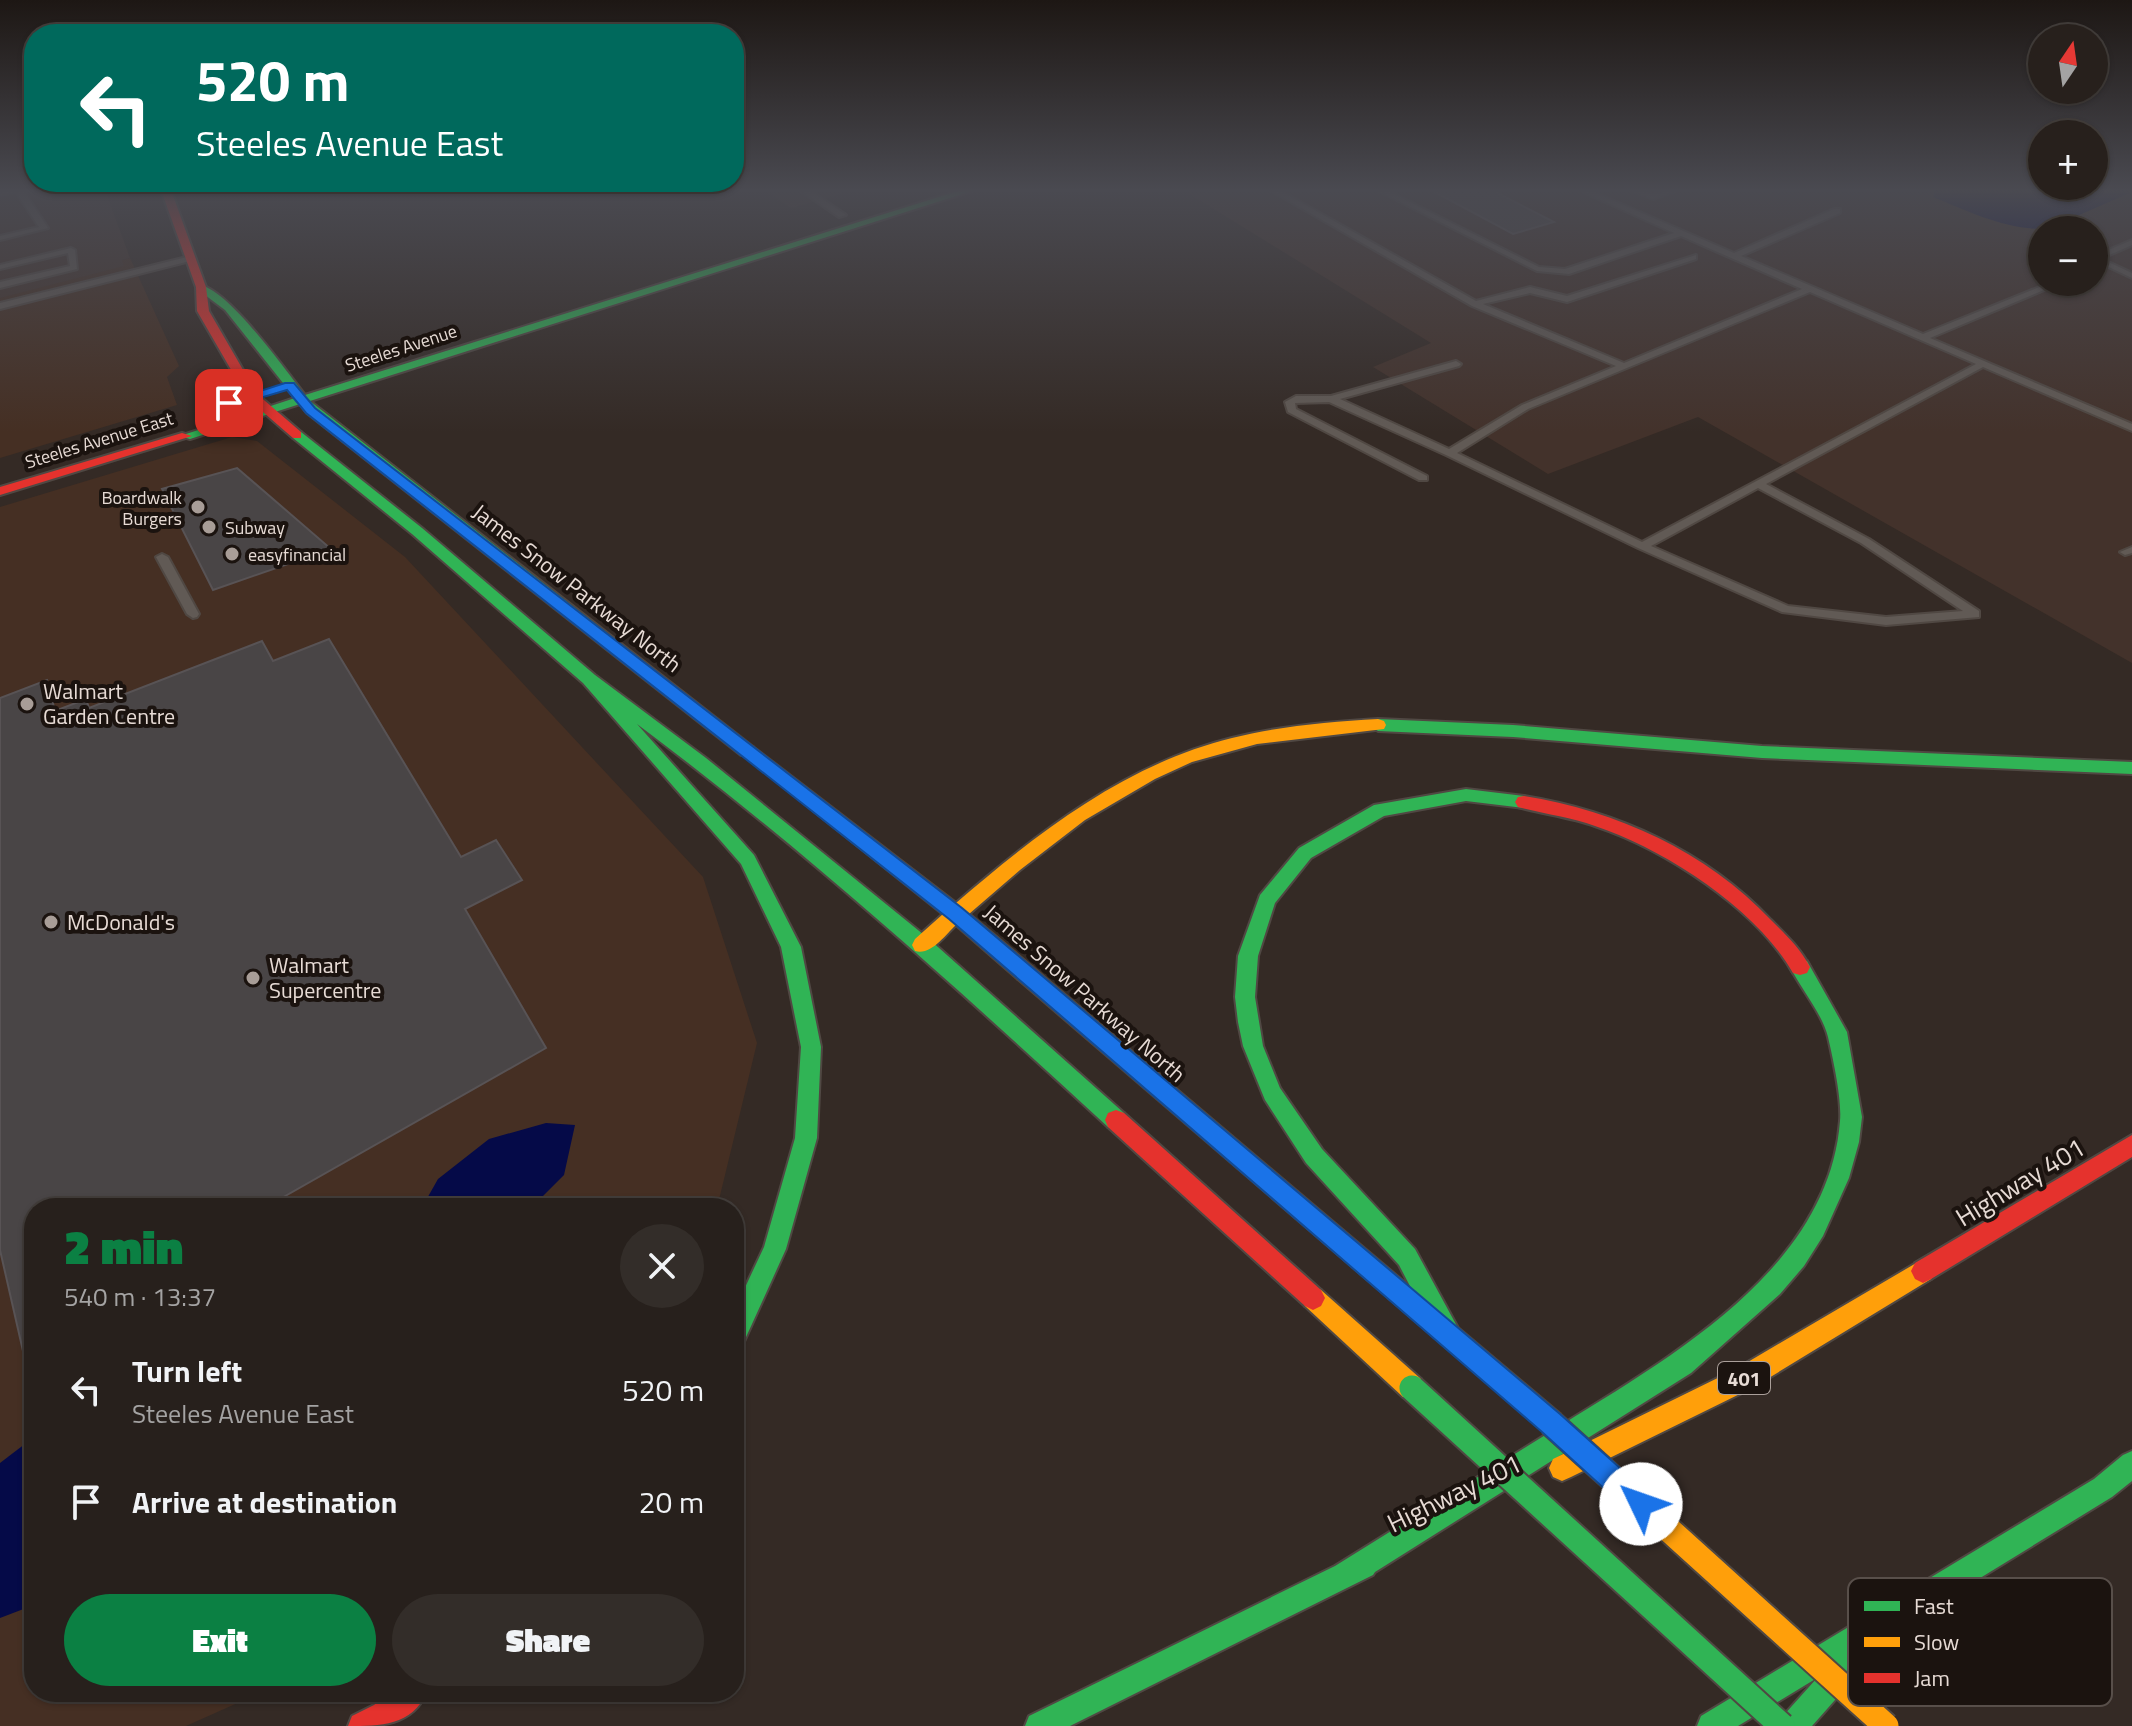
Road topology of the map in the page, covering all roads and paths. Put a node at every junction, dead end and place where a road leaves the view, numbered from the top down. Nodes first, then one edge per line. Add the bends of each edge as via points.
1 (59, 271) edge
2 (141, 271) edge
3 (195, 271) edge
4 (662, 271) edge
5 (715, 271) edge
6 (1416, 271) edge
7 (1652, 271) edge
8 (1769, 271) edge
9 (0, 285) edge
10 (201, 287) junction
11 (1811, 288) junction
12 (2028, 295) edge
13 (1475, 304) junction
14 (0, 306) edge
15 (1924, 337) junction
16 (1984, 363) junction
17 (1456, 364) dead end
18 (1622, 365) junction
19 (289, 386) junction
20 (252, 396) junction
21 (1331, 399) junction
22 (302, 401) junction
23 (267, 411) junction
24 (191, 415) dead end
25 (2132, 428) edge
26 (1450, 453) junction
27 (59, 454) dead end
28 (15, 467) dead end
29 (1423, 478) dead end
30 (1758, 484) junction
31 (0, 491) edge
32 (1642, 546) junction
33 (162, 557) dead end
34 (193, 614) dead end
35 (589, 679) junction
36 (2132, 768) edge
37 (956, 914) junction
38 (922, 945) junction
39 (2132, 1145) edge
40 (744, 1316) edge
41 (1449, 1335) junction
42 (2132, 1464) edge
43 (1955, 1578) edge
44 (1339, 1579) junction
45 (1848, 1643) edge
46 (1848, 1663) edge
47 (1848, 1692) edge
48 (400, 1702) edge
49 (1864, 1706) edge
50 (362, 1726) edge
51 (1039, 1726) edge
52 (1711, 1726) edge
53 (1782, 1726) edge
54 (1793, 1726) edge
55 (1886, 1726) edge

1 - 9 lane
2 - 14 lane
3 - 10 main road
4 - 19 main road, Steeles Avenue
5 - 22 main road, Steeles Avenue
6 - 13 lane
7 - 13 lane via 1567,299 1530,290
8 - 11 lane
10 - 19 main road, James Snow Parkway North via 229,308
10 - 20 main road via 203,311
11 - 15 lane
11 - 18 lane
12 - 15 lane
13 - 18 lane
15 - 16 lane
16 - 25 lane
16 - 30 lane
17 - 21 lane
18 - 26 lane via 1525,407
19 - 20 main road, Steeles Avenue East
19 - 22 main road, James Snow Parkway North
20 - 23 main road
20 - 24 main road, Steeles Avenue East
21 - 26 lane
21 - 29 lane via 1296,399 1290,402 1291,410
22 - 23 main road, Steeles Avenue East
22 - 37 main road, James Snow Parkway North
23 - 31 main road, Steeles Avenue East
23 - 35 main road
26 - 32 lane
27 - 28 main road, Steeles Avenue East
30 - 32 lane
30 - 32 lane via 1865,541 1975,614 1886,621 1786,609
33 - 34 lane
35 - 38 main road via 700,762
35 - 40 main road via 748,860 791,947 811,1047 806,1138 775,1249
36 - 37 main road via 1914,762 1409,726 1320,728 1244,740 1134,782 1087,811
37 - 38 main road
37 - 41 main road, James Snow Parkway North
38 - 53 main road, bridge
39 - 44 main road, Highway 401 / 401 via 1745,1378
41 - 44 main road via 1402,1249 1326,1171 1283,1113 1249,1028 1245,975 1265,904 1291,866 1327,836 1395,806 1447,798 1502,798 1587,815 1644,837 1697,868 1758,917 1807,977 1835,1031 1849,1087 1848,1144 1814,1230 1785,1273 1697,1353
41 - 47 main road, James Snow Parkway North, bridge
42 - 43 main road via 2103,1488
44 - 51 main road, Highway 401 / 401
45 - 52 main road
46 - 54 main road
48 - 50 main road
49 - 55 main road, James Snow Parkway North, bridge

